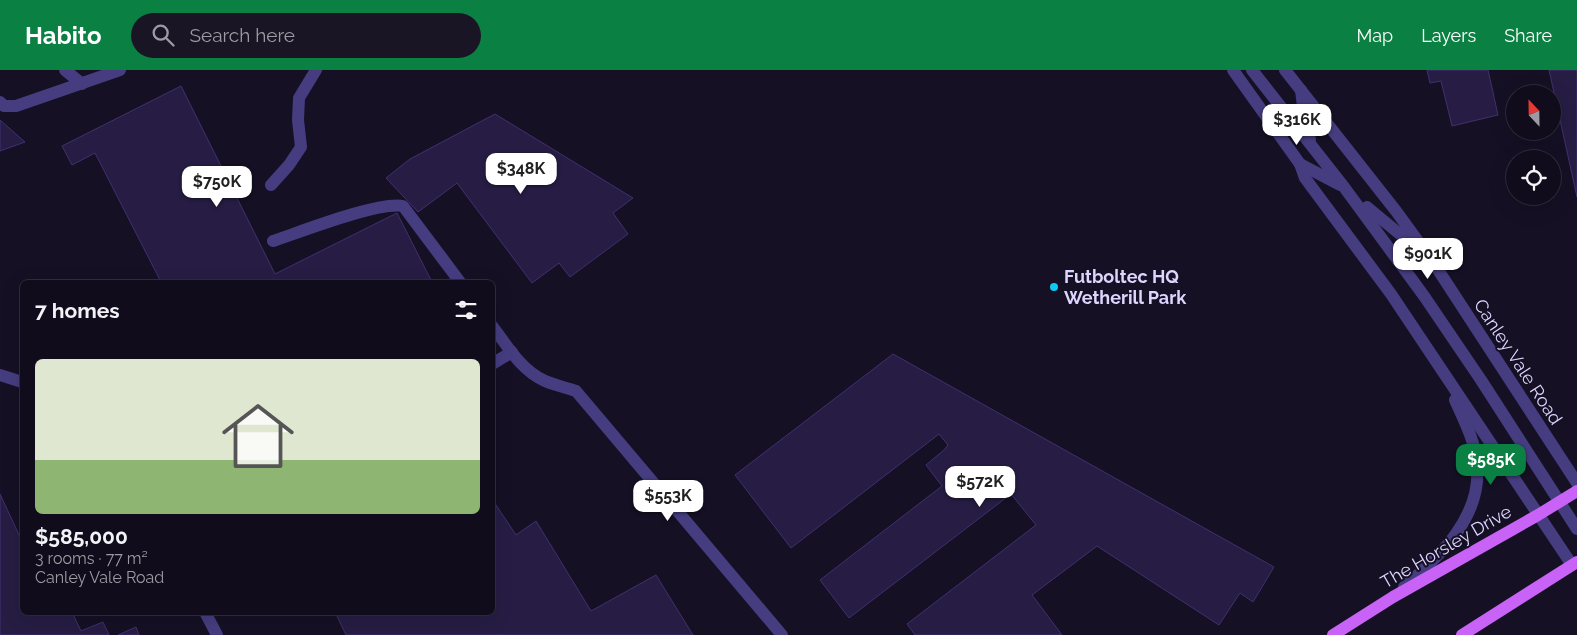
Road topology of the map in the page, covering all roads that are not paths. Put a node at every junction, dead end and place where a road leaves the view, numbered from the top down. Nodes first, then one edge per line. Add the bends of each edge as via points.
1 (65, 70) edge
2 (120, 70) edge
3 (316, 70) edge
4 (1233, 70) edge
5 (1252, 70) edge
6 (1285, 70) edge
7 (82, 84) junction
8 (1300, 88) junction
9 (0, 102) edge
10 (1311, 145) junction
11 (1300, 164) junction
12 (1320, 174) junction
13 (271, 185) dead end
14 (1344, 187) junction
15 (1322, 202) junction
16 (273, 241) dead end
17 (1431, 259) junction
18 (458, 280) edge
19 (495, 330) edge
20 (1428, 349) junction
21 (512, 352) junction
22 (495, 362) edge
23 (0, 376) edge
24 (20, 381) edge
25 (1577, 483) edge
26 (1577, 491) edge
27 (1560, 502) junction
28 (1538, 515) junction
29 (1577, 529) edge
30 (1575, 564) edge
31 (1393, 597) junction
32 (207, 615) edge
33 (217, 635) edge
34 (782, 635) edge
35 (1333, 635) edge
36 (1462, 635) edge

1 - 7 street
2 - 7 street
3 - 13 street via 299,98 301,147 290,165
4 - 11 street
5 - 10 street
6 - 8 street, Canley Vale Road
7 - 9 street via 16,106 4,106
8 - 10 street
8 - 17 street, Canley Vale Road
10 - 12 street
10 - 14 street
11 - 12 street
11 - 15 street via 1304,178
12 - 14 street
12 - 15 street
14 - 17 street
14 - 27 street via 1424,296
15 - 20 street
16 - 18 street via 394,204 403,206
17 - 25 street, Canley Vale Road
19 - 21 street
20 - 28 street
20 - 31 street via 1472,440 1477,464 1475,500 1455,537 1434,562
21 - 22 street
21 - 34 street via 530,373 576,391
23 - 24 street
26 - 27 main road, The Horsley Drive
27 - 28 main road, The Horsley Drive
27 - 29 street
28 - 30 street
28 - 31 main road, The Horsley Drive
30 - 36 main road
31 - 35 main road, The Horsley Drive
32 - 33 street

